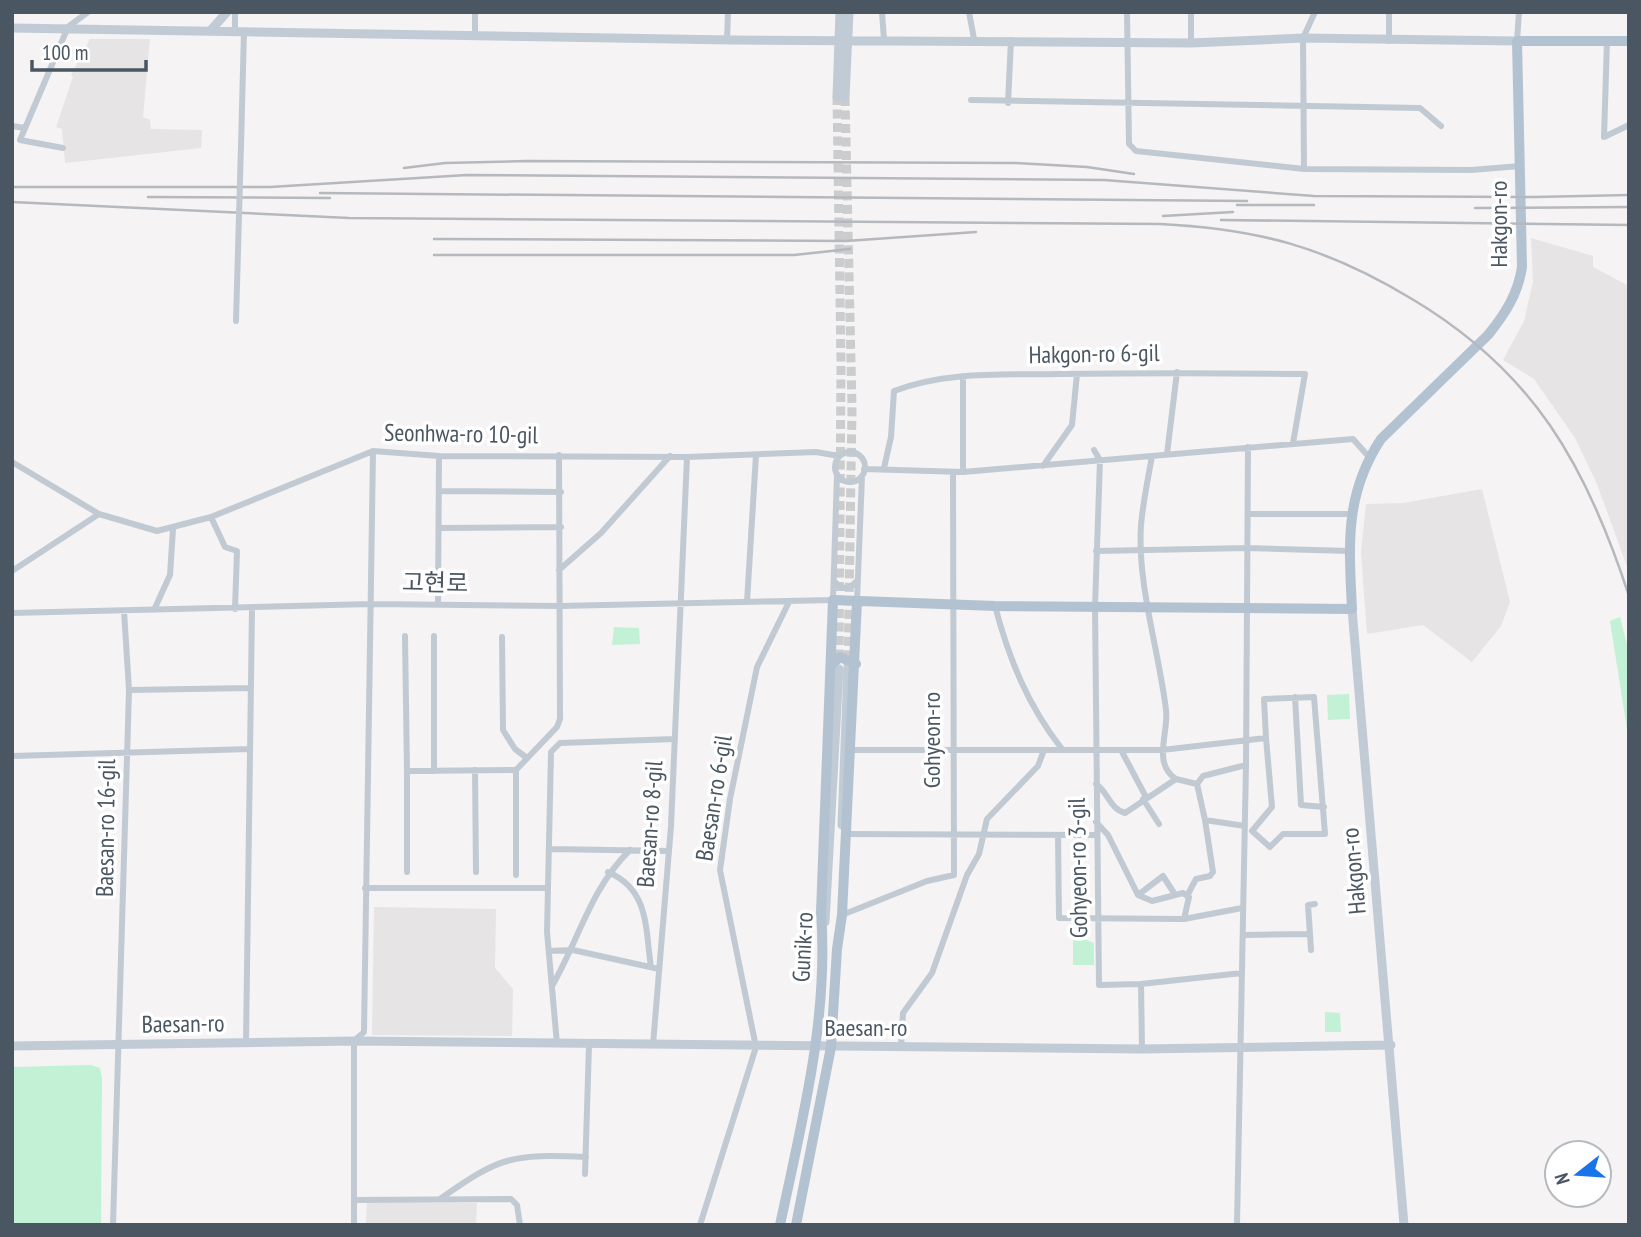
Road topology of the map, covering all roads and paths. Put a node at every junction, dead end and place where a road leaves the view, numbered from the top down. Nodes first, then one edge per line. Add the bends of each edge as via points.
1 (88, 12) edge
2 (227, 12) edge
3 (235, 12) edge
4 (475, 12) edge
5 (728, 12) edge
6 (840, 12) edge
7 (849, 12) edge
8 (882, 12) edge
9 (969, 12) edge
10 (1127, 12) edge
11 (1191, 12) edge
12 (1315, 12) edge
13 (1389, 12) edge
14 (1519, 12) edge
15 (68, 27) junction
16 (12, 28) edge
17 (211, 30) junction
18 (240, 31) junction
19 (475, 35) junction
20 (1303, 38) junction
21 (974, 39) junction
22 (727, 40) junction
23 (884, 40) junction
24 (1011, 40) junction
25 (844, 41) junction
26 (1128, 41) junction
27 (1389, 41) junction
28 (1517, 41) junction
29 (1607, 41) junction
30 (1629, 41) edge
31 (1191, 43) junction
32 (841, 97) tunnel mouth
33 (971, 100) dead end
34 (1007, 103) junction
35 (1129, 105) junction
36 (1303, 107) junction
37 (1629, 125) edge
38 (12, 126) edge
39 (1441, 126) dead end
40 (25, 128) junction
41 (63, 149) dead end
42 (1520, 166) junction
43 (1304, 169) junction
44 (236, 321) dead end
45 (1177, 372) junction
46 (1077, 374) junction
47 (963, 376) junction
48 (1293, 443) junction
49 (1248, 447) junction
50 (1094, 450) dead end
51 (373, 451) junction
52 (1167, 454) junction
53 (756, 455) junction
54 (439, 456) junction
55 (559, 456) junction
56 (670, 456) junction
57 (839, 456) junction
58 (1152, 456) junction
59 (687, 457) junction
60 (1369, 457) junction
61 (1100, 460) junction
62 (12, 462) edge
63 (1043, 466) junction
64 (884, 468) junction
65 (863, 472) junction
66 (953, 472) junction
67 (963, 472) junction
68 (837, 474) junction
69 (439, 491) junction
70 (561, 492) junction
71 (99, 514) junction
72 (1249, 514) junction
73 (1352, 514) junction
74 (211, 517) junction
75 (561, 527) junction
76 (440, 528) junction
77 (173, 529) junction
78 (1248, 548) junction
79 (1142, 550) junction
80 (1096, 551) junction
81 (1350, 551) junction
82 (559, 570) junction
83 (12, 571) edge
84 (834, 580) junction
85 (858, 580) junction
86 (834, 600) junction
87 (857, 601) junction
88 (747, 602) junction
89 (789, 602) junction
90 (370, 604) junction
91 (438, 604) junction
92 (680, 604) junction
93 (953, 605) junction
94 (559, 606) junction
95 (995, 606) junction
96 (1095, 607) junction
97 (1148, 608) junction
98 (235, 609) junction
99 (253, 609) junction
100 (1247, 609) junction
101 (1352, 609) junction
102 (154, 610) junction
103 (124, 611) junction
104 (12, 612) edge
105 (405, 636) dead end
106 (434, 636) dead end
107 (502, 637) dead end
108 (844, 667) junction
109 (251, 688) junction
110 (129, 690) junction
111 (1295, 697) junction
112 (1247, 738) junction
113 (1266, 738) junction
114 (675, 739) junction
115 (250, 749) junction
116 (1062, 749) junction
117 (851, 750) junction
118 (952, 750) junction
119 (1044, 750) junction
120 (1097, 750) junction
121 (1121, 750) junction
122 (1162, 750) junction
123 (127, 753) junction
124 (12, 756) edge
125 (527, 758) junction
126 (1246, 765) junction
127 (475, 770) junction
128 (516, 770) junction
129 (407, 771) junction
130 (434, 771) junction
131 (1176, 779) junction
132 (1096, 784) junction
133 (1197, 784) junction
134 (1145, 798) junction
135 (1324, 807) junction
136 (1205, 820) junction
137 (1096, 822) junction
138 (1159, 824) dead end
139 (1245, 826) junction
140 (846, 834) junction
141 (954, 835) junction
142 (984, 835) junction
143 (1058, 835) junction
144 (1096, 835) junction
145 (549, 849) junction
146 (630, 850) junction
147 (669, 851) junction
148 (407, 872) dead end
149 (476, 872) dead end
150 (608, 872) junction
151 (516, 875) dead end
152 (954, 875) joint
153 (365, 888) junction
154 (548, 888) junction
155 (1174, 893) junction
156 (1138, 895) junction
157 (1187, 895) junction
158 (1315, 904) dead end
159 (1242, 908) junction
160 (842, 915) junction
161 (1097, 917) junction
162 (1184, 919) junction
163 (1310, 934) junction
164 (1243, 935) junction
165 (837, 949) junction
166 (573, 950) junction
167 (1311, 950) dead end
168 (549, 951) junction
169 (655, 968) junction
170 (1242, 973) junction
171 (1141, 984) junction
172 (552, 987) junction
173 (354, 1041) junction
174 (246, 1042) junction
175 (557, 1044) junction
176 (117, 1045) junction
177 (589, 1045) junction
178 (653, 1045) junction
179 (1391, 1045) junction
180 (12, 1046) edge
181 (756, 1047) junction
182 (817, 1047) junction
183 (831, 1047) junction
184 (901, 1047) junction
185 (1240, 1047) junction
186 (1142, 1049) junction
187 (586, 1157) junction
188 (586, 1174) dead end
189 (354, 1200) junction
190 (439, 1200) junction
191 (113, 1225) edge
192 (354, 1225) edge
193 (520, 1225) edge
194 (700, 1225) edge
195 (780, 1225) edge
196 (796, 1225) edge
197 (1237, 1225) edge
198 (1404, 1225) edge

1 - 15 street
2 - 17 street
3 - 18 street
4 - 19 street
5 - 22 street
6 - 25 street
7 - 25 street
8 - 23 street
9 - 21 street
10 - 26 street
11 - 31 street
12 - 20 street
13 - 27 street
14 - 28 street
15 - 16 street
15 - 17 street
15 - 40 street
17 - 18 street
18 - 19 street
18 - 44 street, bridge
19 - 22 street
20 - 27 street
20 - 31 street
20 - 36 street
21 - 23 street
21 - 24 street
22 - 25 street
23 - 25 street
24 - 26 street
24 - 34 street
25 - 32 street
26 - 31 street
26 - 35 street
27 - 28 street
28 - 29 main road
28 - 42 main road, Hakgon-ro
29 - 30 main road
29 - 37 street via 1604,137
33 - 34 street
34 - 35 street
35 - 36 street
35 - 43 street via 1129,144 1136,150
36 - 39 street via 1420,108
36 - 43 street
38 - 40 street
40 - 41 street via 20,140
42 - 43 street
42 - 60 main road, Hakgon-ro via 1520,286 1488,335 1381,439
45 - 46 street, Hakgon-ro 6-gil
45 - 48 street, Hakgon-ro 6-gil via 1305,374
45 - 52 street
46 - 47 street, Hakgon-ro 6-gil
46 - 63 street via 1072,425
47 - 64 street, Hakgon-ro 6-gil via 928,380 894,391
47 - 67 street
48 - 49 street
48 - 60 street via 1353,439
49 - 52 street
49 - 72 street
50 - 61 street
51 - 54 street, Seonhwa-ro 10-gil
51 - 74 street, Seonhwa-ro 10-gil
51 - 90 street
52 - 58 street
53 - 57 street, Seonhwa-ro 10-gil via 816,452
53 - 59 street, Seonhwa-ro 10-gil
53 - 88 street
54 - 55 street, Seonhwa-ro 10-gil
54 - 69 street
55 - 56 street, Seonhwa-ro 10-gil
55 - 70 street
56 - 59 street, Seonhwa-ro 10-gil
56 - 82 street via 601,533
57 - 65 street via 858,454
57 - 68 street
58 - 61 street
58 - 79 street via 1141,525
59 - 92 street, Baesan-ro 8-gil
60 - 73 main road, Hakgon-ro via 1359,478
61 - 63 street
61 - 80 street
62 - 71 street, Seonhwa-ro 10-gil
63 - 67 street
64 - 65 street
64 - 66 street
65 - 68 street via 849,481
65 - 85 street
66 - 67 street
66 - 93 street, Gohyeon-ro
68 - 84 street
69 - 70 street
69 - 76 street
70 - 75 street
71 - 77 street, Seonhwa-ro 10-gil via 157,531
71 - 83 street
72 - 73 street
72 - 78 street
73 - 81 main road, Hakgon-ro
74 - 77 street, Seonhwa-ro 10-gil
74 - 98 street via 225,547 237,551
75 - 76 street
75 - 82 street
76 - 91 street
77 - 102 street via 170,575
78 - 79 street
78 - 81 street
78 - 100 street
79 - 80 street
79 - 97 street
80 - 96 street
81 - 101 main road, Hakgon-ro
82 - 94 street
84 - 85 street via 841,588
84 - 86 street
85 - 87 street
86 - 87 main road, 고현로
86 - 89 street, 고현로
86 - 108 main road
87 - 93 main road
87 - 108 main road
88 - 89 street, 고현로
88 - 92 street, 고현로
89 - 181 street, Baesan-ro 6-gil via 757,667 720,870
90 - 91 street, 고현로
90 - 99 street, 고현로
90 - 153 street
91 - 94 street, 고현로
92 - 94 street, 고현로
92 - 114 street, Baesan-ro 8-gil
93 - 95 main road
93 - 118 street, Gohyeon-ro
94 - 125 street via 561,719
95 - 96 main road
95 - 116 street via 1007,653 1025,692
96 - 97 main road
96 - 120 street, Gohyeon-ro 3-gil
97 - 100 main road
97 - 122 street via 1167,713
98 - 99 street, 고현로
98 - 102 street, 고현로
99 - 109 street
100 - 101 main road
100 - 112 street
101 - 179 street, Hakgon-ro
102 - 103 street, 고현로
103 - 104 street, 고현로
103 - 110 street, Baesan-ro 16-gil
105 - 129 street
106 - 130 street
107 - 125 street via 503,730
108 - 117 main road
108 - 165 street, Gunik-ro
108 - 182 main road, Gunik-ro via 821,912 824,951
109 - 110 street
109 - 115 street
110 - 123 street, Baesan-ro 16-gil
111 - 113 street via 1264,699
111 - 135 street via 1314,697
111 - 135 street via 1301,805
112 - 113 street
112 - 122 street
112 - 126 street
113 - 135 street via 1272,807 1252,831 1270,847 1283,834 1325,834
114 - 145 street via 559,743 551,752
114 - 147 street, Baesan-ro 8-gil
115 - 123 street
115 - 174 street
116 - 119 street
116 - 120 street
117 - 118 street
117 - 140 main road
118 - 119 street
118 - 141 street, Gohyeon-ro
119 - 142 street via 1038,766 987,819
120 - 121 street
120 - 132 street, Gohyeon-ro 3-gil
121 - 122 street
121 - 134 street
122 - 131 street via 1167,769
123 - 124 street
123 - 176 street, Baesan-ro 16-gil
125 - 128 street
126 - 133 street via 1203,776
126 - 139 street
127 - 128 street
127 - 130 street
127 - 149 street
128 - 151 street
129 - 130 street
129 - 148 street
131 - 133 street
131 - 134 street
132 - 134 street via 1121,813
132 - 137 street, Gohyeon-ro 3-gil
133 - 136 street
134 - 138 street
136 - 139 street
136 - 157 street via 1213,872 1196,879
137 - 144 street, Gohyeon-ro 3-gil
137 - 156 street via 1108,835
139 - 159 street
140 - 141 street
140 - 160 main road
141 - 142 street
141 - 152 street, Gohyeon-ro
142 - 143 street
142 - 184 street via 932,973 903,1013
143 - 144 street
143 - 161 street via 1059,918
144 - 161 street, Gohyeon-ro 3-gil
145 - 146 street
145 - 154 street
146 - 147 street
146 - 150 street
147 - 169 street, Baesan-ro 8-gil
150 - 166 street via 591,900
150 - 169 street via 628,882 636,898 647,921
152 - 160 street, Gunik-ro
153 - 154 street
153 - 173 street via 364,1032
154 - 168 street
155 - 156 street via 1152,901
155 - 156 street via 1163,876
155 - 157 street
157 - 162 street
158 - 163 street via 1308,905
159 - 162 street
159 - 164 street
160 - 165 main road
161 - 162 street
161 - 171 street, Gohyeon-ro 3-gil via 1099,985
163 - 164 street
163 - 167 street
164 - 170 street
165 - 183 main road, Gunik-ro
166 - 168 street
166 - 169 street
166 - 172 street
168 - 172 street
169 - 178 street, Baesan-ro 8-gil
170 - 171 street, Gohyeon-ro 3-gil
170 - 185 street
171 - 186 street
172 - 175 street
173 - 174 street, Baesan-ro
173 - 175 street, Baesan-ro
173 - 189 street
174 - 176 street, Baesan-ro
175 - 177 street, Baesan-ro
176 - 180 street, Baesan-ro
176 - 191 street, Baesan-ro 16-gil
177 - 178 street, Baesan-ro
177 - 187 street
178 - 181 street, Baesan-ro
179 - 185 street, Baesan-ro
179 - 198 street, Hakgon-ro
181 - 182 street, Baesan-ro
181 - 194 street
182 - 183 street, Baesan-ro
182 - 195 main road, Gunik-ro
183 - 184 street, Baesan-ro
183 - 196 main road, Gunik-ro
184 - 186 street, Baesan-ro
185 - 186 street, Baesan-ro
185 - 197 street
187 - 188 street
187 - 190 street via 508,1159 479,1171
189 - 190 street
189 - 192 street
190 - 193 street via 511,1199 517,1205

